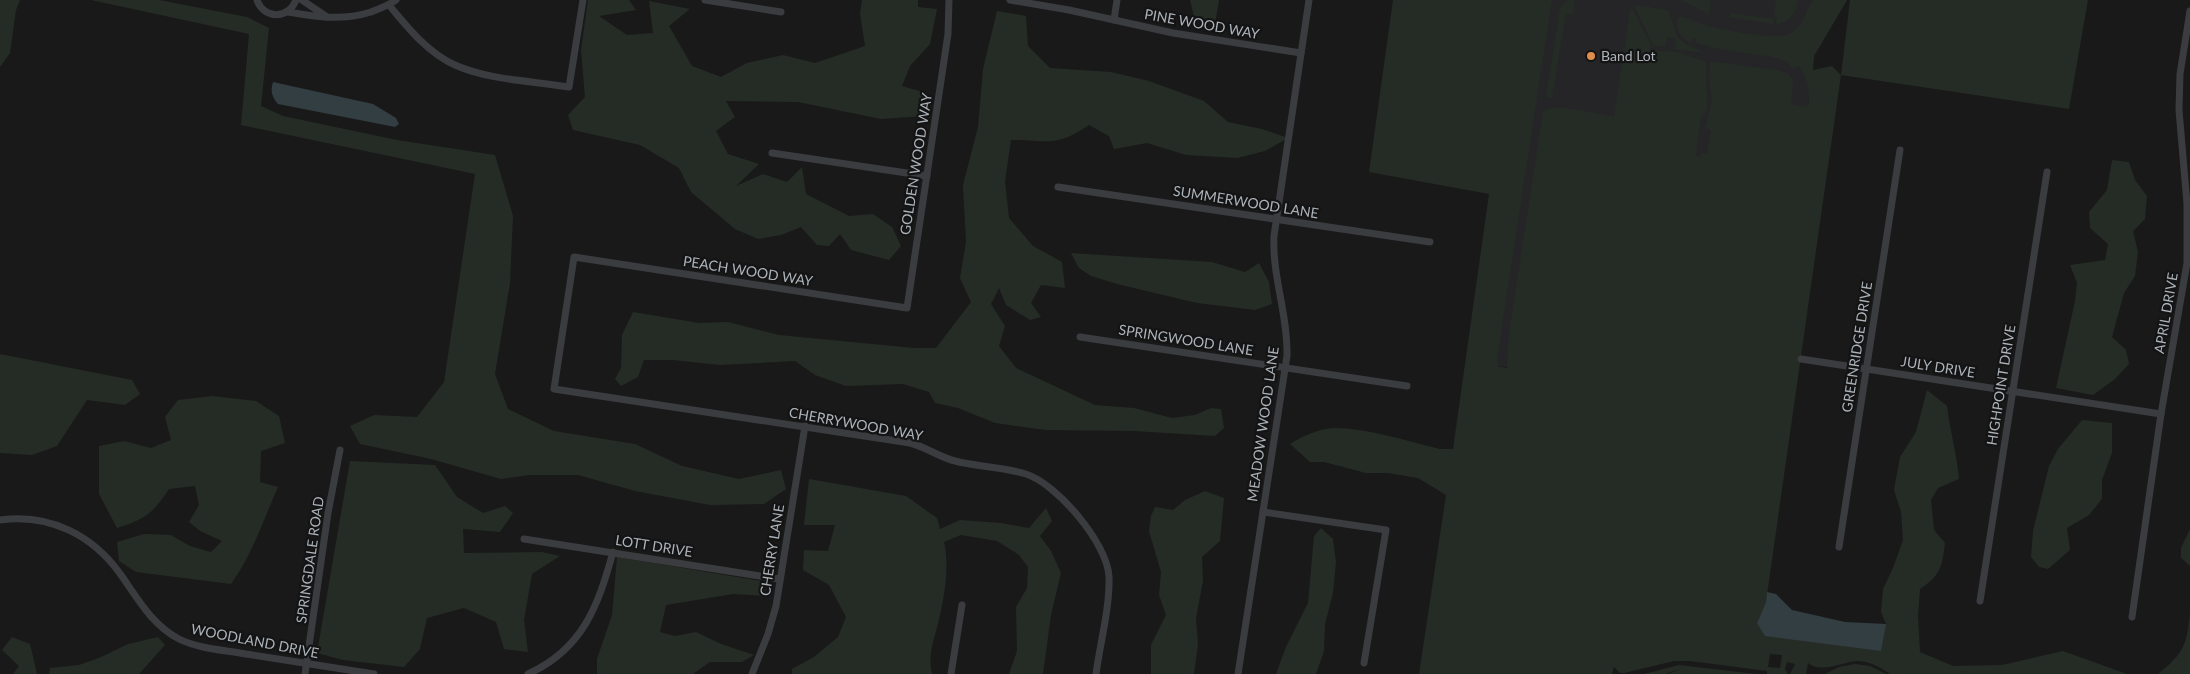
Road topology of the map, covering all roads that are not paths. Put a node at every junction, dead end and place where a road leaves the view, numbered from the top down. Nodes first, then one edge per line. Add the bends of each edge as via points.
1 (257, 0) edge
2 (296, 0) edge
3 (302, 0) edge
4 (396, 0) edge
5 (582, 0) edge
6 (705, 0) edge
7 (949, 0) edge
8 (1010, 0) edge
9 (1117, 0) edge
10 (1309, 0) edge
11 (389, 6) junction
12 (2190, 11) edge
13 (288, 12) junction
14 (781, 12) dead end
15 (329, 19) junction
16 (1114, 20) junction
17 (1301, 53) junction
18 (1900, 150) dead end
19 (772, 153) dead end
20 (2047, 172) dead end
21 (926, 176) junction
22 (1058, 187) dead end
23 (1276, 219) junction
24 (1430, 242) dead end
25 (885, 305) joint
26 (1080, 337) dead end
27 (1801, 359) dead end
28 (1285, 368) junction
29 (1866, 369) junction
30 (1407, 386) dead end
31 (565, 391) joint
32 (2013, 391) junction
33 (2161, 414) junction
34 (805, 426) junction
35 (340, 450) dead end
36 (1263, 512) junction
37 (0, 520) edge
38 (524, 539) dead end
39 (1839, 547) dead end
40 (613, 552) junction
41 (779, 579) junction
42 (1980, 601) dead end
43 (962, 606) dead end
44 (2132, 617) dead end
45 (306, 664) junction
46 (1364, 664) dead end
47 (305, 674) edge
48 (374, 674) edge
49 (528, 674) edge
50 (752, 674) edge
51 (951, 674) edge
52 (1096, 674) edge
53 (1238, 674) edge

1 - 13 street via 270,14
2 - 13 street
3 - 15 street
4 - 11 street
5 - 11 street via 569,87 474,72 454,64 412,33
6 - 14 street
7 - 21 street, GOLDEN WOOD WAY via 948,34
8 - 16 street, PINE WOOD WAY
9 - 16 street
10 - 17 street, MEADOW WOOD LANE
11 - 15 street via 360,15
12 - 33 street, APRIL DRIVE via 2180,74 2179,110 2187,204 2187,263
13 - 15 street
16 - 17 street, PINE WOOD WAY via 1173,34
17 - 23 street, MEADOW WOOD LANE
18 - 29 street, GREENRIDGE DRIVE
19 - 21 street
20 - 32 street, HIGHPOINT DRIVE
21 - 25 street, GOLDEN WOOD WAY via 907,308
22 - 23 street, SUMMERWOOD LANE
23 - 24 street, SUMMERWOOD LANE
23 - 28 street, MEADOW WOOD LANE via 1274,262 1286,321
25 - 31 street, PEACH WOOD WAY via 574,257 554,389
26 - 28 street, SPRINGWOOD LANE
27 - 29 street, JULY DRIVE
28 - 30 street, SPRINGWOOD LANE
28 - 36 street, MEADOW WOOD LANE
29 - 32 street, JULY DRIVE
29 - 39 street, GREENRIDGE DRIVE
31 - 34 street, CHERRYWOOD WAY
32 - 33 street, JULY DRIVE
32 - 42 street, HIGHPOINT DRIVE
33 - 44 street, APRIL DRIVE
34 - 41 street, CHERRY LANE
34 - 52 street, CHERRYWOOD WAY via 910,443 954,461 1016,471 1048,485 1096,540 1107,564 1109,587
35 - 45 street, SPRINGDALE ROAD
36 - 46 street via 1386,530
36 - 53 street, MEADOW WOOD LANE
37 - 45 street, WOODLAND DRIVE via 39,520 83,537 112,563 154,620 180,639 208,648
38 - 40 street, LOTT DRIVE
40 - 41 street, LOTT DRIVE
40 - 49 street via 600,597 583,629 551,661
41 - 50 street, CHERRY LANE via 776,606
43 - 51 street
45 - 47 street, SPRINGDALE ROAD
45 - 48 street, WOODLAND DRIVE

